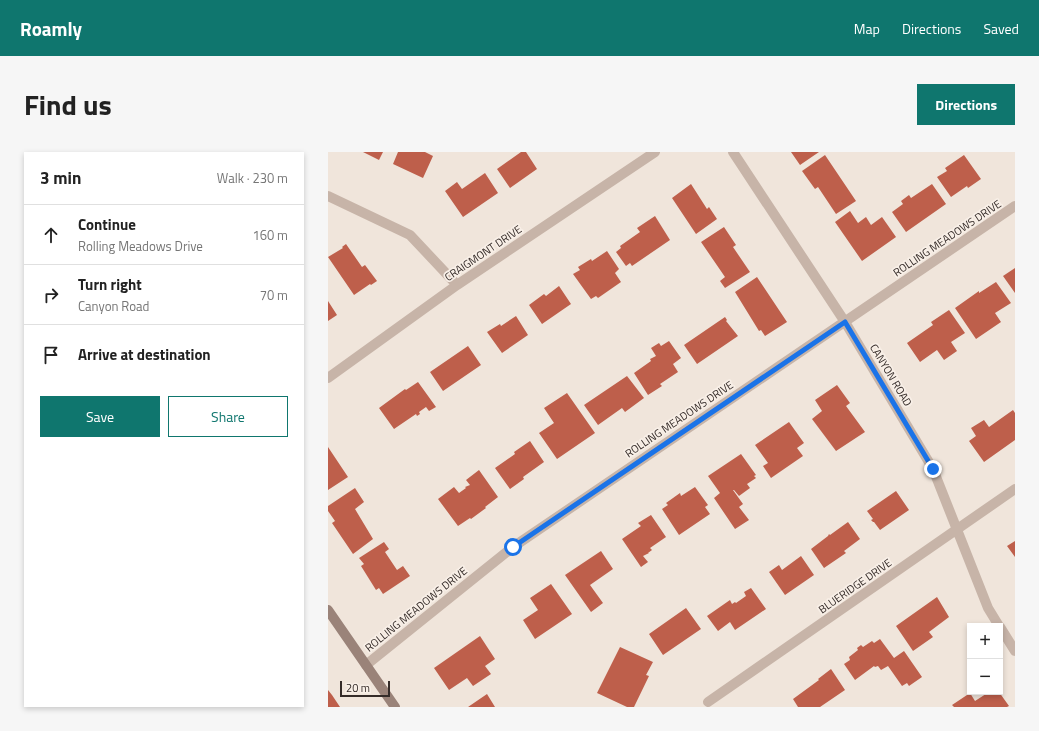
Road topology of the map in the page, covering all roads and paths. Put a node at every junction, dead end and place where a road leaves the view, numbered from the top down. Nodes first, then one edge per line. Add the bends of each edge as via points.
1 (655, 152) edge
2 (733, 152) edge
3 (328, 196) edge
4 (1015, 206) edge
5 (457, 285) junction
6 (845, 322) junction
7 (328, 378) edge
8 (1015, 490) edge
9 (957, 529) junction
10 (328, 610) edge
11 (997, 623) edge
12 (1003, 632) edge
13 (1015, 651) edge
14 (366, 664) junction
15 (708, 702) dead end
16 (395, 707) edge

1 - 5 street, CRAIGMONT DRIVE
2 - 6 street, CANYON ROAD
3 - 5 street via 410,235
4 - 6 street, ROLLING MEADOWS DRIVE
5 - 7 street, CRAIGMONT DRIVE
6 - 9 street, CANYON ROAD via 933,469
6 - 14 street, ROLLING MEADOWS DRIVE via 513,547
8 - 9 street, BLUERIDGE DRIVE
9 - 11 street, CANYON ROAD via 988,608
9 - 15 street, BLUERIDGE DRIVE
10 - 14 street
12 - 13 street, CANYON ROAD
14 - 16 street

